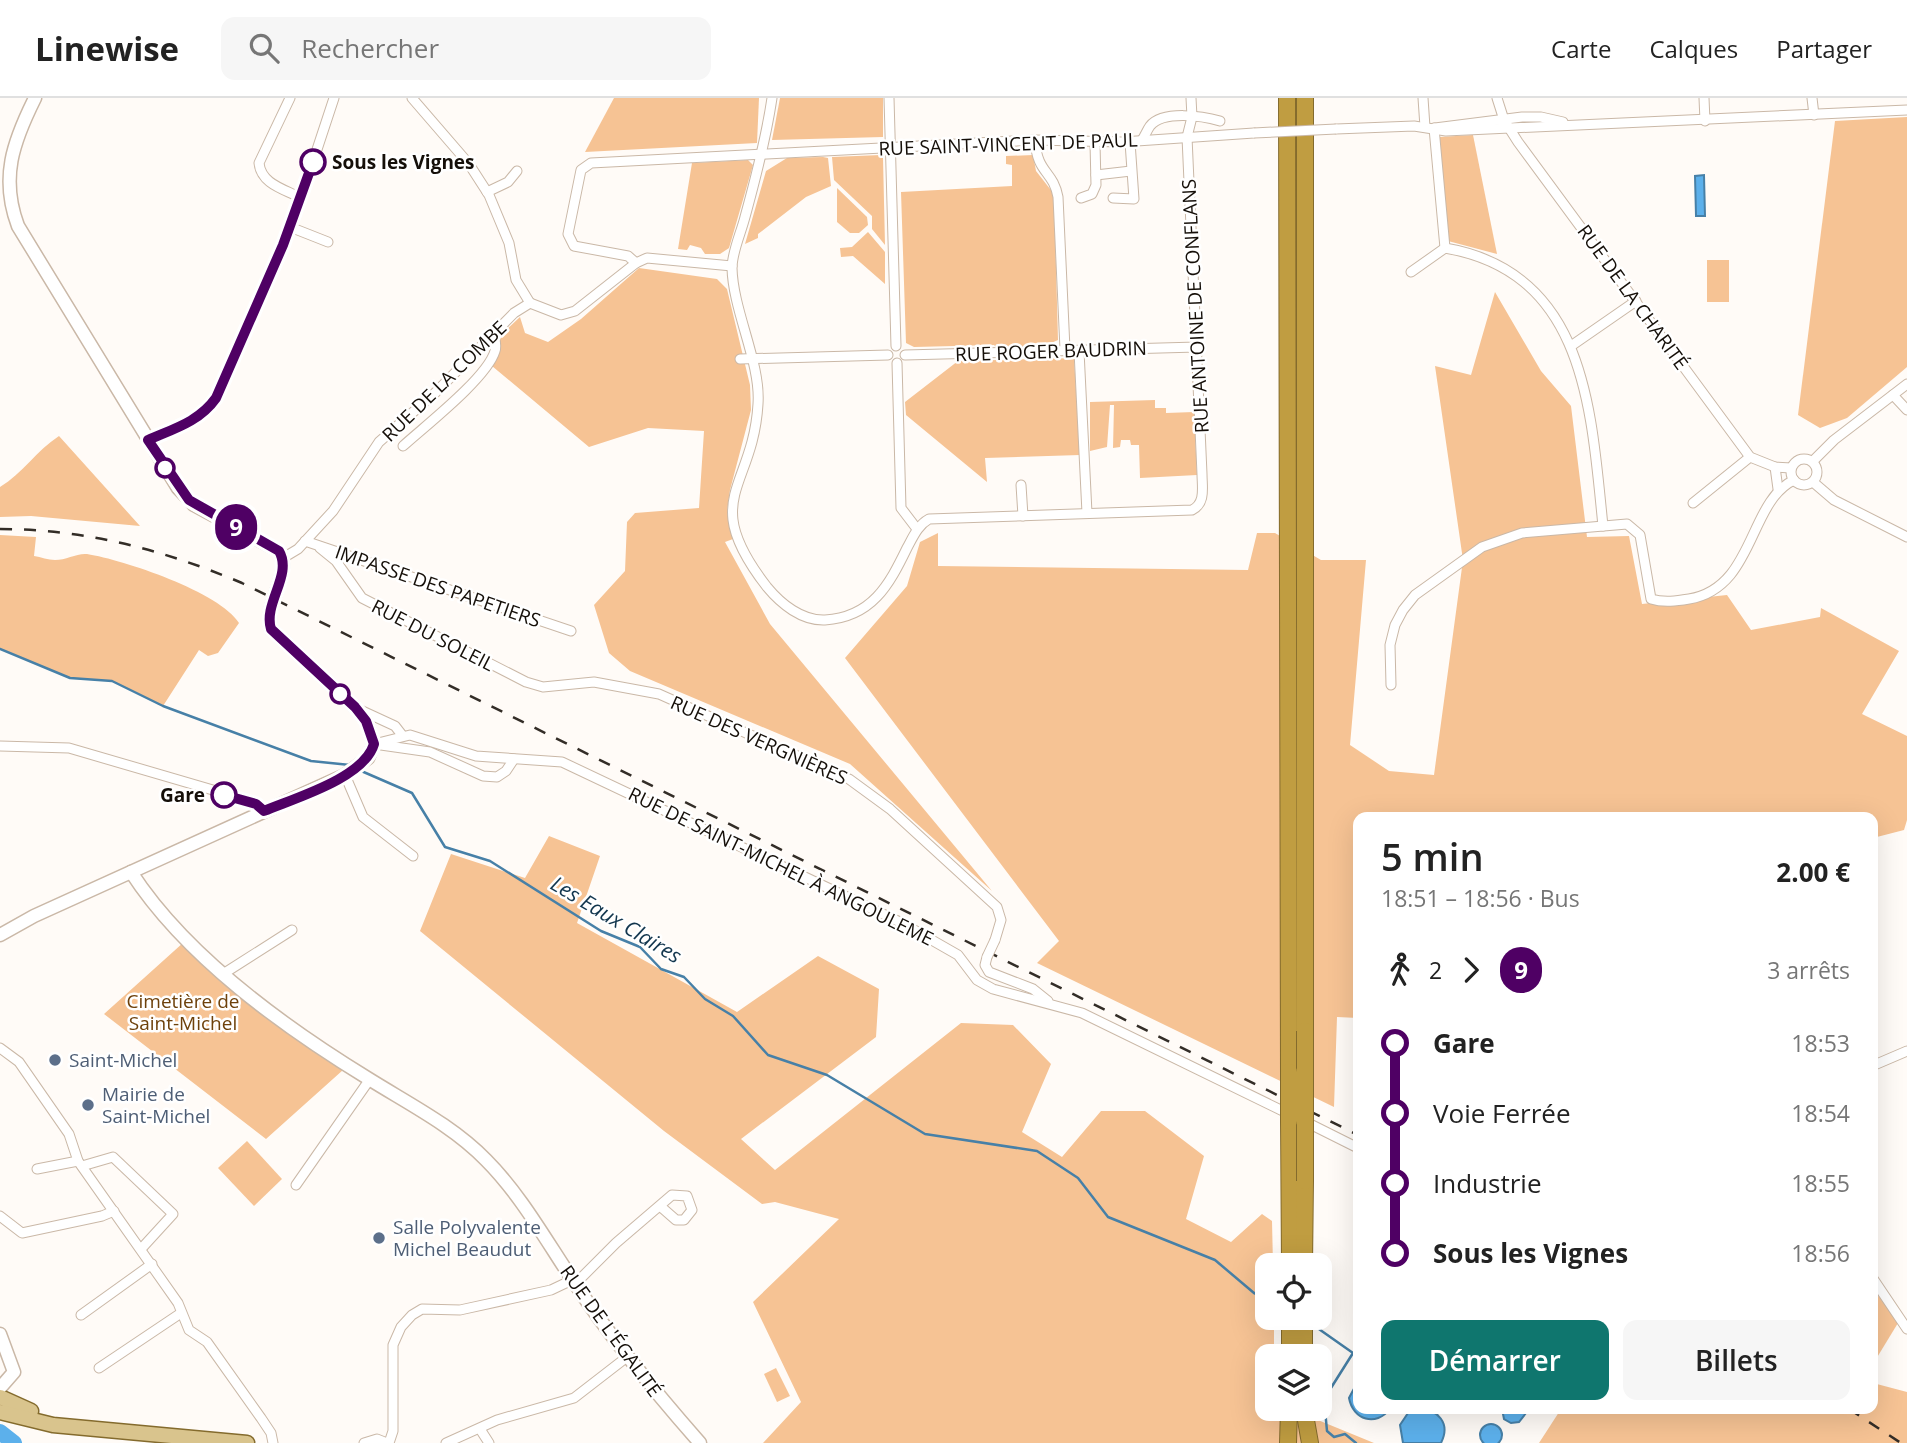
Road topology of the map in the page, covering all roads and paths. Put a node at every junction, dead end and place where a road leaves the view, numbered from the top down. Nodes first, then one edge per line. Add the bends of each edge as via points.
1 (35, 98) edge
2 (290, 98) edge
3 (334, 98) edge
4 (412, 98) edge
5 (772, 98) edge
6 (889, 98) edge
7 (1191, 98) edge
8 (1287, 98) edge
9 (1305, 98) edge
10 (1423, 98) edge
11 (1497, 98) edge
12 (1704, 98) edge
13 (1812, 98) edge
14 (1907, 110) edge
15 (1814, 115) junction
16 (1192, 117) junction
17 (1220, 121) dead end
18 (1705, 121) junction
19 (1506, 124) junction
20 (1429, 127) junction
21 (1187, 137) junction
22 (1035, 140) junction
23 (1142, 140) junction
24 (1130, 142) junction
25 (1095, 143) junction
26 (891, 147) junction
27 (763, 154) junction
28 (517, 171) dead end
29 (1131, 171) junction
30 (1096, 175) junction
31 (487, 192) junction
32 (301, 198) junction
33 (1080, 198) dead end
34 (1113, 198) dead end
35 (290, 227) junction
36 (328, 242) dead end
37 (1445, 248) junction
38 (636, 262) junction
39 (732, 266) junction
40 (1411, 272) dead end
41 (1636, 301) junction
42 (530, 303) junction
43 (494, 335) junction
44 (896, 346) junction
45 (1571, 346) junction
46 (1198, 347) junction
47 (1065, 349) junction
48 (1079, 351) junction
49 (888, 355) junction
50 (905, 355) junction
51 (745, 359) junction
52 (897, 363) junction
53 (1907, 384) edge
54 (1893, 395) junction
55 (1907, 410) edge
56 (148, 440) junction
57 (403, 446) dead end
58 (1750, 457) junction
59 (1813, 461) junction
60 (1775, 467) junction
61 (1791, 468) junction
62 (1794, 480) junction
63 (1813, 482) junction
64 (1021, 485) dead end
65 (1778, 489) junction
66 (1693, 503) dead end
67 (1087, 513) junction
68 (1023, 516) junction
69 (1603, 526) junction
70 (917, 529) junction
71 (1907, 537) edge
72 (305, 541) junction
73 (320, 548) junction
74 (283, 558) junction
75 (571, 631) dead end
76 (567, 683) joint
77 (1391, 685) dead end
78 (355, 707) junction
79 (402, 735) junction
80 (377, 744) junction
81 (0, 746) edge
82 (514, 759) junction
83 (354, 770) junction
84 (264, 811) junction
85 (412, 856) dead end
86 (131, 872) junction
87 (292, 930) dead end
88 (0, 935) edge
89 (223, 974) junction
90 (1048, 1001) junction
91 (0, 1048) edge
92 (1907, 1051) edge
93 (1878, 1063) edge
94 (370, 1079) junction
95 (1353, 1146) edge
96 (80, 1163) junction
97 (37, 1169) dead end
98 (296, 1185) dead end
99 (660, 1206) dead end
100 (114, 1211) junction
101 (0, 1216) edge
102 (141, 1249) junction
103 (1290, 1253) edge
104 (1304, 1253) edge
105 (152, 1265) junction
106 (574, 1282) junction
107 (1878, 1286) edge
108 (181, 1313) junction
109 (81, 1315) dead end
110 (1907, 1329) edge
111 (0, 1334) edge
112 (627, 1357) junction
113 (99, 1368) dead end
114 (0, 1388) edge
115 (0, 1400) edge
116 (0, 1412) edge
117 (1289, 1421) edge
118 (1302, 1421) edge
119 (1305, 1421) edge
120 (65, 1426) junction
121 (480, 1429) junction
122 (216, 1441) edge
123 (247, 1443) edge
124 (273, 1443) edge
125 (364, 1443) edge
126 (388, 1443) edge
127 (446, 1443) edge
128 (489, 1443) edge
129 (700, 1443) edge
130 (1288, 1443) edge
131 (1301, 1443) edge
132 (1310, 1443) edge

1 - 56 street via 11,151 7,174 12,211
2 - 32 street via 259,163 260,173
3 - 32 street
4 - 31 street
5 - 27 street
6 - 26 street
7 - 16 street, RUE ANTOINE DE CONFLANS
8 - 103 highway, bridge
9 - 104 highway, bridge
10 - 20 street
11 - 19 street, RUE DE LA CHARITÉ
12 - 18 street
13 - 15 street
14 - 15 street, RUE SAINT-VINCENT DE PAUL
15 - 18 street, RUE SAINT-VINCENT DE PAUL
16 - 17 street
16 - 21 street, RUE ANTOINE DE CONFLANS
16 - 23 street via 1151,124
18 - 19 street, RUE SAINT-VINCENT DE PAUL
19 - 20 street, RUE SAINT-VINCENT DE PAUL via 1446,131
19 - 41 street, RUE DE LA CHARITÉ
20 - 21 street, RUE SAINT-VINCENT DE PAUL, bridge
20 - 37 street
21 - 23 street, RUE SAINT-VINCENT DE PAUL
21 - 46 street, RUE ANTOINE DE CONFLANS
22 - 25 street, RUE SAINT-VINCENT DE PAUL
22 - 26 street, RUE SAINT-VINCENT DE PAUL
22 - 47 street via 1037,162 1058,197
23 - 24 street, RUE SAINT-VINCENT DE PAUL
24 - 25 street, RUE SAINT-VINCENT DE PAUL
24 - 29 street
25 - 30 street
26 - 27 street, RUE SAINT-VINCENT DE PAUL
26 - 44 street
27 - 38 street, RUE SAINT-VINCENT DE PAUL via 592,163 581,170 570,242
27 - 39 street
28 - 31 street via 508,182
29 - 30 street
29 - 34 street via 1137,199
30 - 33 street via 1092,194
31 - 42 street via 509,243 516,279
32 - 35 street
35 - 36 street
35 - 56 street via 216,398 194,420
37 - 40 street
37 - 45 street via 1504,265 1529,284 1558,319
38 - 39 street via 657,258
38 - 42 street via 575,311 561,315
39 - 51 street
41 - 45 street
41 - 58 street, RUE DE LA CHARITÉ
42 - 43 street, RUE DE LA COMBE
43 - 57 street via 496,348 491,359 452,403
43 - 72 street, RUE DE LA COMBE via 379,442 333,511
44 - 49 street
44 - 50 street
45 - 69 street via 1587,396
46 - 48 street, RUE ROGER BAUDRIN
46 - 67 street, RUE ANTOINE DE CONFLANS via 1202,500 1192,510
47 - 48 street, RUE ROGER BAUDRIN
47 - 50 street, RUE ROGER BAUDRIN
48 - 67 street
49 - 51 street
49 - 52 street
50 - 52 street
51 - 70 street via 758,389 757,417 732,496 732,519 750,565 773,594 798,613 825,620 869,607 885,592
52 - 70 street via 901,508
53 - 54 street
54 - 55 street
54 - 59 street
56 - 74 street via 189,500 274,547
58 - 60 street
58 - 66 street
59 - 61 street via 1798,460
59 - 63 street via 1818,472
60 - 61 street
60 - 65 street
61 - 62 street
62 - 63 street via 1801,485
62 - 65 street
63 - 71 street via 1834,500
64 - 68 street
65 - 69 street via 1730,577 1698,597 1651,599 1637,529 1627,524
67 - 68 street
68 - 70 street via 929,519
69 - 77 street via 1499,539 1415,595 1395,625 1390,645
72 - 73 street, IMPASSE DES PAPETIERS
72 - 74 street, RUE DE LA COMBE
73 - 75 street, IMPASSE DES PAPETIERS
73 - 76 street, RUE DU SOLEIL via 336,561 362,598 526,682 543,687
74 - 78 street via 270,613 271,629
76 - 90 street, RUE DES VERGNIÈRES, bridge via 594,681 659,694 849,779 890,808 996,907 1001,920 985,965 989,972 1033,989
78 - 79 street via 394,726
78 - 80 street
79 - 80 street
79 - 82 street, RUE DE SAINT-MICHEL À ANGOULEME via 476,755
80 - 82 street via 430,752 483,776 497,777
80 - 83 street
81 - 84 street via 69,748 247,800
82 - 90 street, RUE DE SAINT-MICHEL À ANGOULEME via 550,760 582,770 926,936 958,955 978,980 993,989
83 - 84 street
83 - 85 street via 363,817
84 - 86 street
86 - 88 street
86 - 89 street, RUE DE L'ÉGALITÉ via 146,894
87 - 89 street
89 - 94 street, RUE DE L'ÉGALITÉ via 294,1031
90 - 95 street, RUE DE SAINT-MICHEL À ANGOULEME via 1097,1019
91 - 96 street via 19,1062 69,1134
92 - 93 street
94 - 98 street
94 - 106 street, RUE DE L'ÉGALITÉ via 441,1123 486,1160
96 - 97 street
96 - 100 street
96 - 102 street via 113,1157 173,1214
99 - 106 street
100 - 101 street via 22,1233
100 - 102 street
102 - 105 street
105 - 108 street
105 - 109 street
106 - 112 street, RUE DE L'ÉGALITÉ
106 - 126 street via 460,1310 422,1310 412,1315 393,1345 393,1431
107 - 110 street
108 - 113 street
108 - 124 street via 254,1407
111 - 114 street via 14,1372
112 - 121 street via 574,1398
112 - 129 street, RUE DE L'ÉGALITÉ
115 - 120 main road
116 - 120 main road
117 - 130 highway
118 - 131 highway
119 - 132 highway
120 - 122 main road
121 - 127 street
121 - 128 street
122 - 123 main road
125 - 126 street via 377,1439

